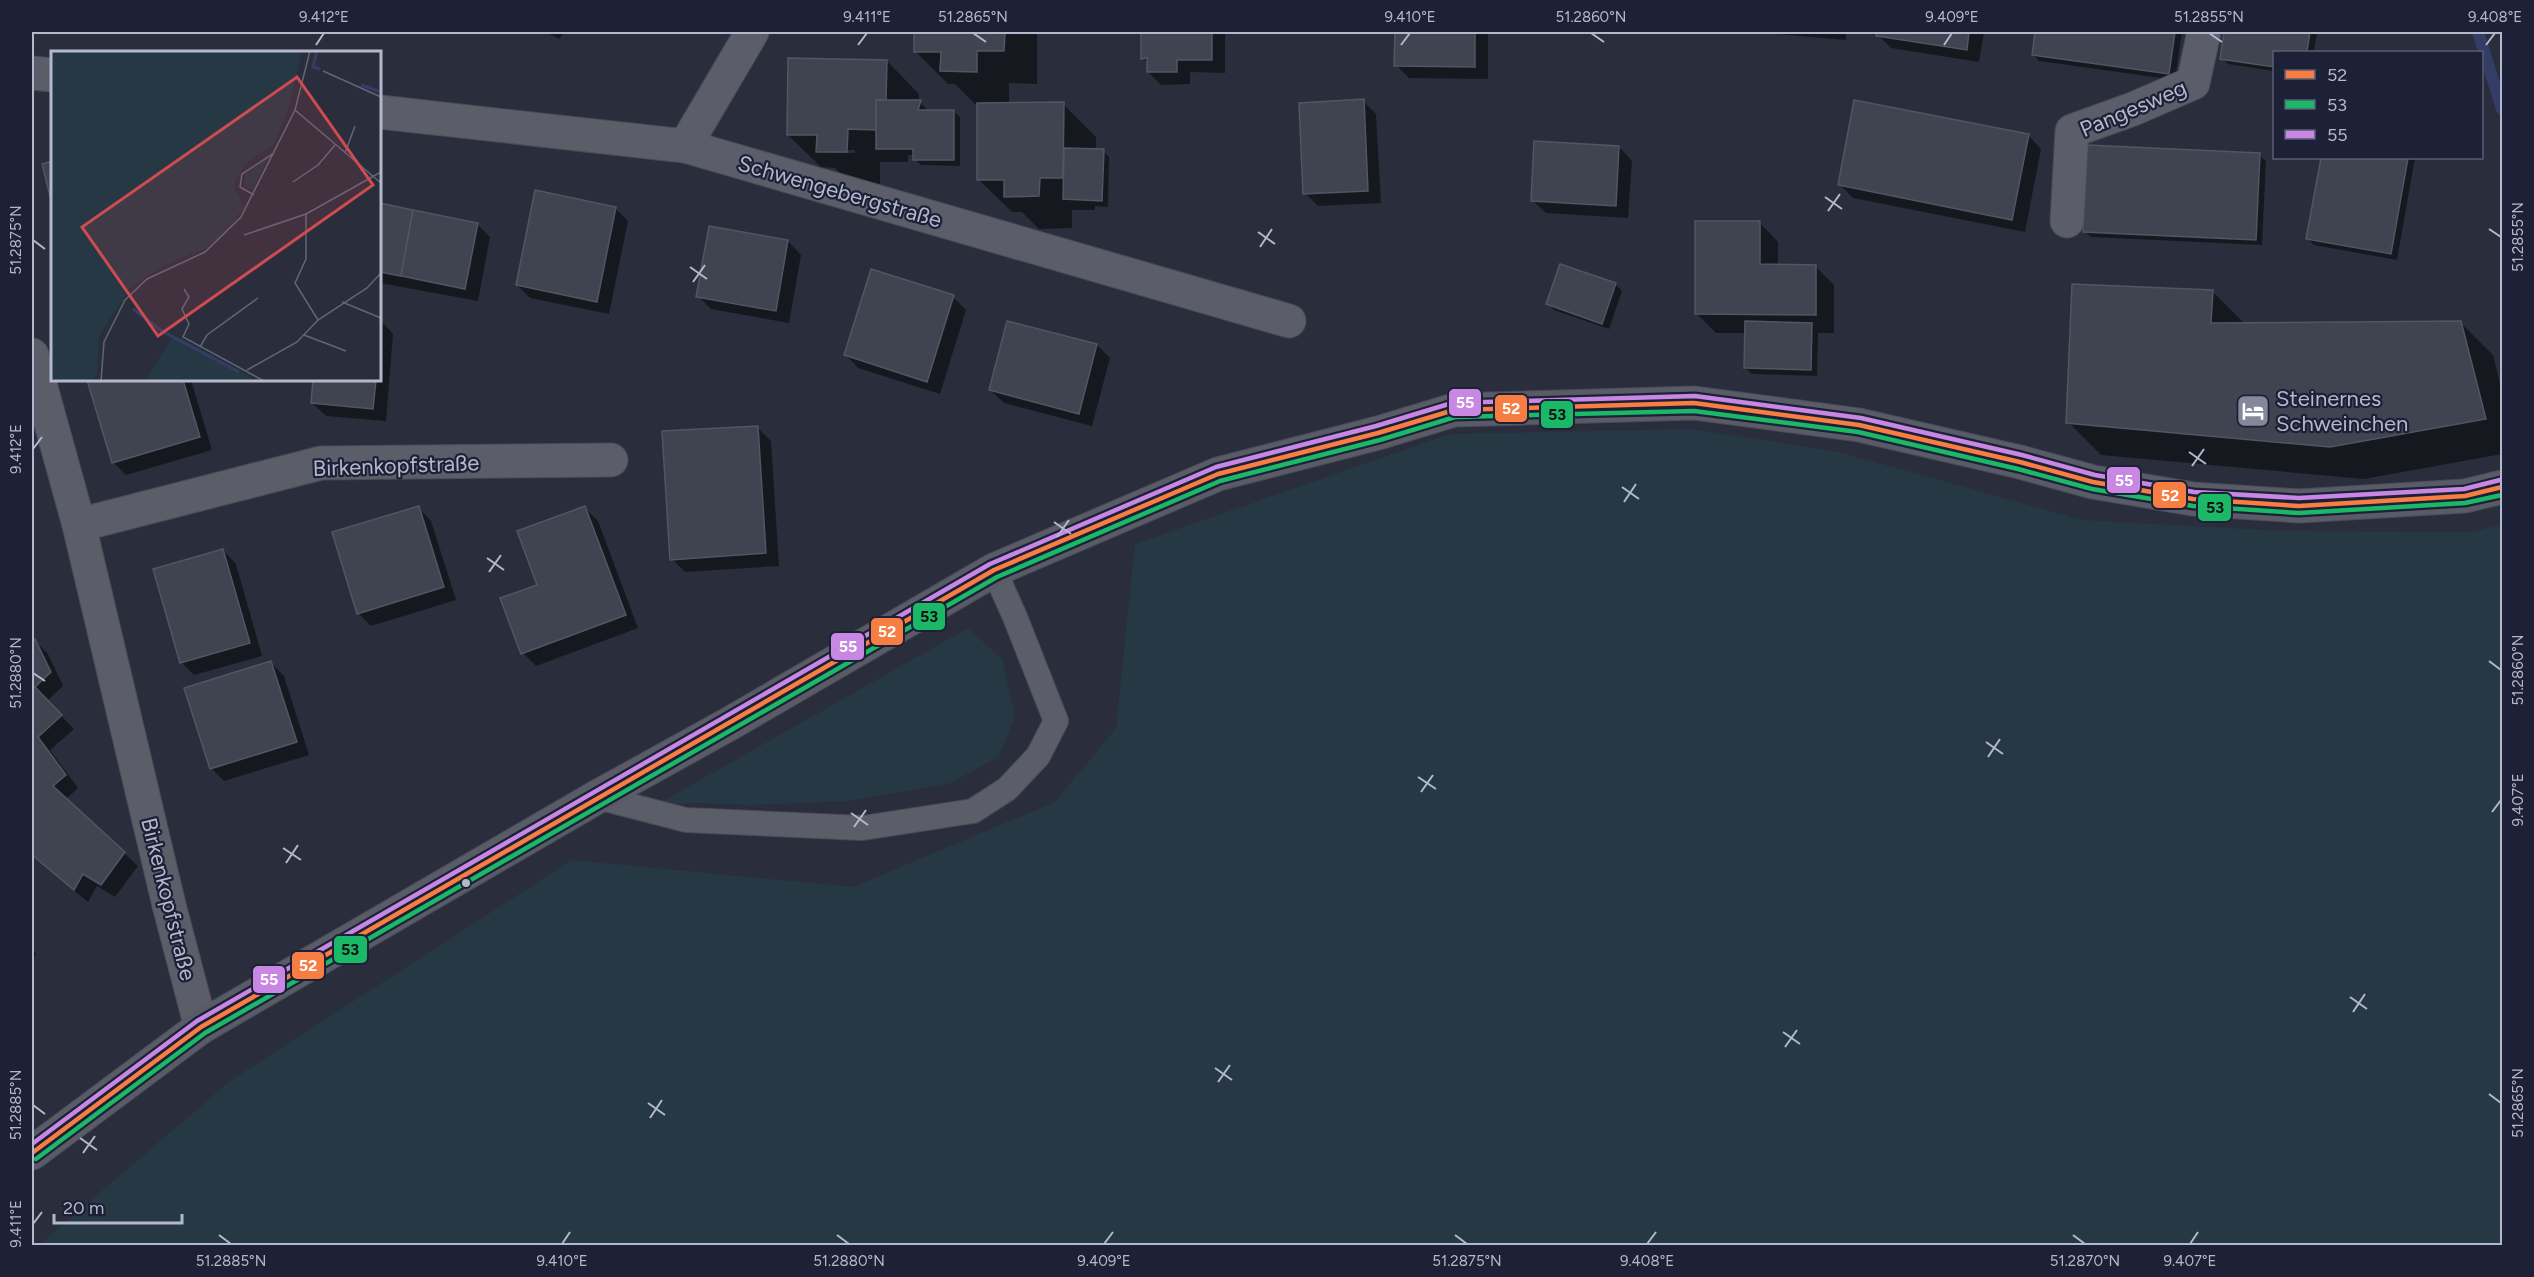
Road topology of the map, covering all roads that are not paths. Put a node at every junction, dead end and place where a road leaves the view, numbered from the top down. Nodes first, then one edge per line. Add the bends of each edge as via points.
1 (752, 32) edge
2 (2204, 32) edge
3 (32, 73) edge
4 (51, 75) edge
5 (381, 112) edge
6 (685, 146) junction
7 (2067, 221) dead end
8 (1289, 321) dead end
9 (32, 355) edge
10 (39, 411) edge
11 (611, 460) dead end
12 (2502, 487) edge
13 (79, 525) junction
14 (994, 570) junction
15 (597, 797) junction
16 (201, 1028) junction
17 (32, 1153) edge

1 - 6 street
2 - 7 street, Pangesweg via 2193,83 2072,131
3 - 4 street
5 - 6 street, Schwengebergstraße
6 - 8 street, Schwengebergstraße
9 - 10 street, Birkenkopfstraße
10 - 13 street, Birkenkopfstraße
11 - 13 street, Birkenkopfstraße via 321,463
12 - 14 main road via 2465,496 2299,506 2193,499 2093,482 1859,425 1694,403 1454,410 1218,474
13 - 16 street, Birkenkopfstraße
14 - 15 main road
14 - 15 lane via 1056,721 1038,756 1007,789 973,811 863,828 686,819
15 - 16 main road
16 - 17 main road

